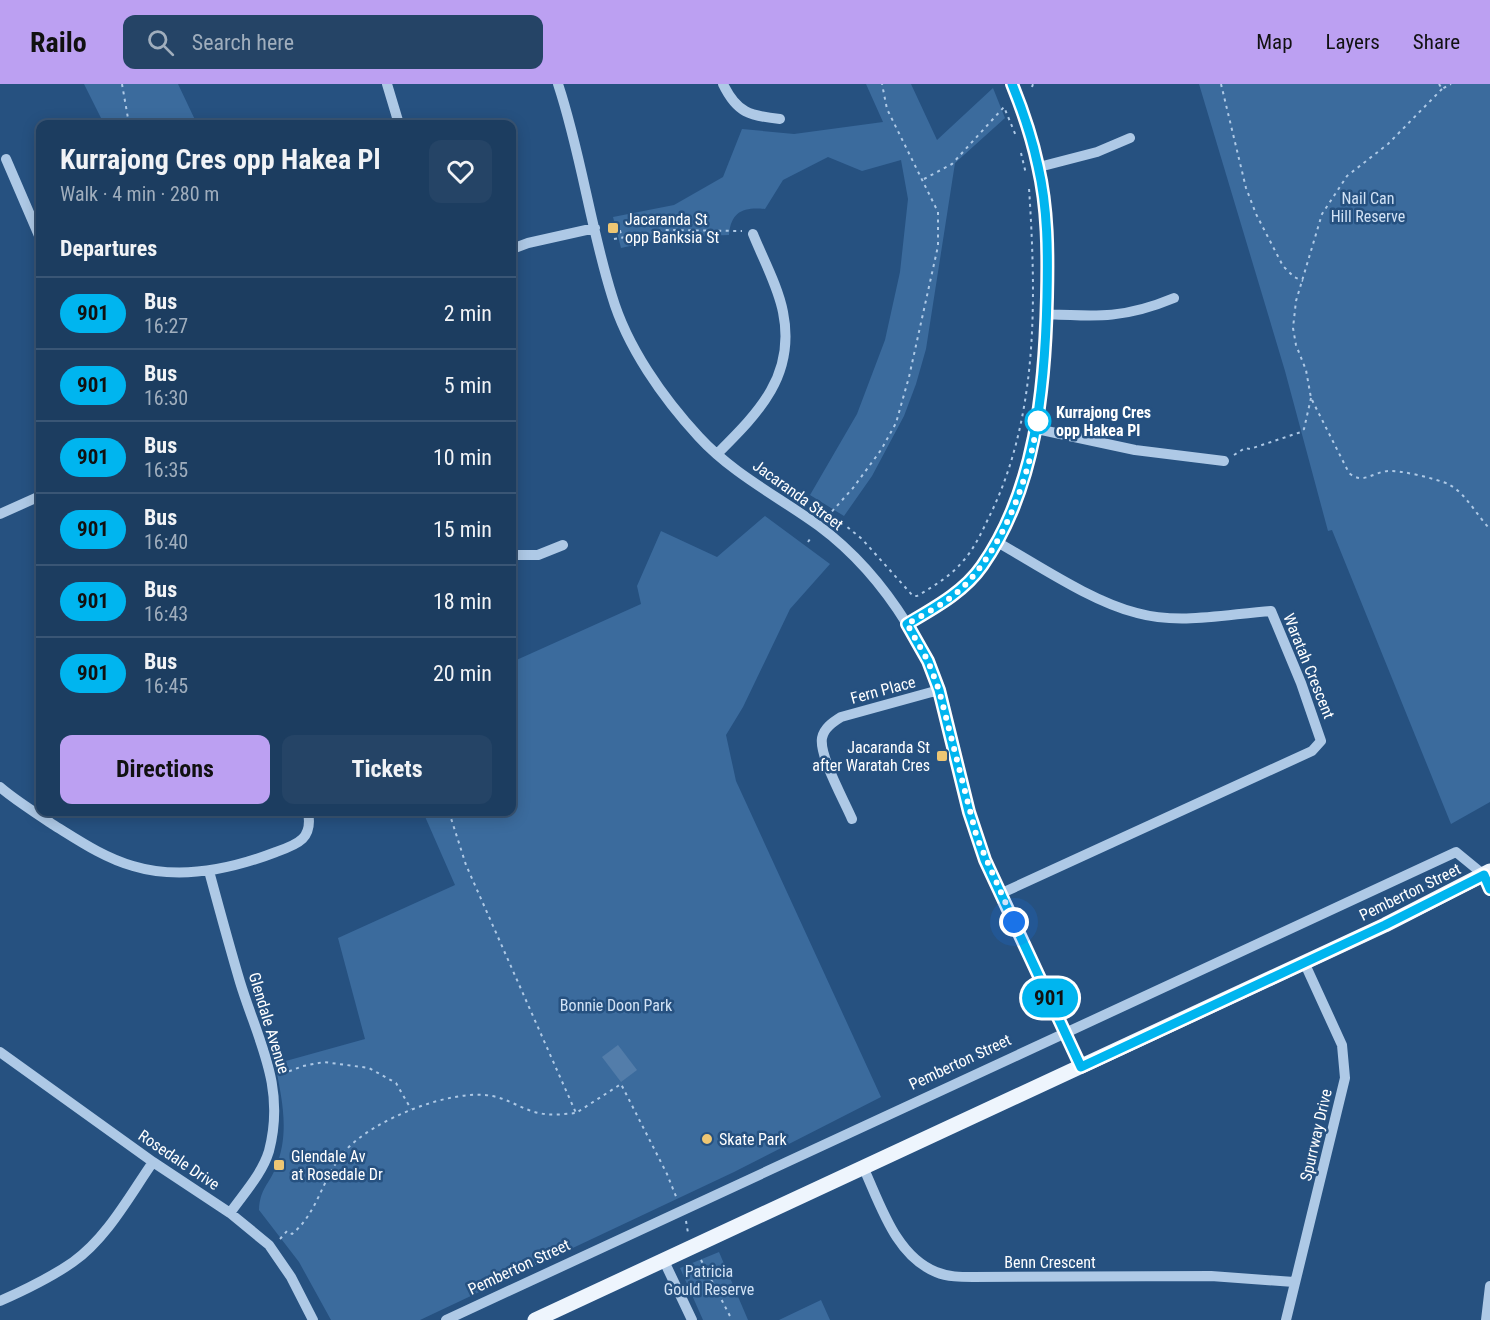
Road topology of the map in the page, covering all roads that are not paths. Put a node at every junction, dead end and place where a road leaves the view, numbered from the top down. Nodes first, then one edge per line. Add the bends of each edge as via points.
1 (387, 84) edge
2 (558, 84) edge
3 (723, 84) edge
4 (1012, 84) edge
5 (780, 119) dead end
6 (397, 120) edge
7 (1130, 138) dead end
8 (6, 159) dead end
9 (1039, 167) junction
10 (595, 228) junction
11 (36, 229) edge
12 (753, 234) road end
13 (516, 248) edge
14 (1174, 298) dead end
15 (1047, 314) junction
16 (1036, 429) junction
17 (717, 454) junction
18 (1224, 460) road end
19 (36, 498) edge
20 (0, 514) edge
21 (997, 542) junction
22 (563, 545) dead end
23 (516, 555) edge
24 (907, 624) junction
25 (939, 690) junction
26 (0, 787) edge
27 (36, 812) edge
28 (42, 816) edge
29 (309, 816) edge
30 (852, 819) dead end
31 (209, 871) junction
32 (1488, 878) edge
33 (1002, 893) junction
34 (1304, 962) junction
35 (1065, 1032) junction
36 (0, 1052) edge
37 (1081, 1067) junction
38 (153, 1162) junction
39 (864, 1169) junction
40 (230, 1212) junction
41 (664, 1262) junction
42 (1294, 1282) junction
43 (1490, 1286) edge
44 (0, 1301) edge
45 (539, 1319) edge
46 (313, 1320) edge
47 (446, 1320) edge
48 (692, 1320) edge
49 (1286, 1320) edge
50 (1486, 1320) edge

1 - 6 street
2 - 10 street, Jacaranda Street
3 - 5 street via 740,108 754,116
4 - 9 street
7 - 9 street via 1097,152
8 - 11 street
9 - 15 street via 1047,226
10 - 13 street
10 - 17 street, Jacaranda Street via 612,298 627,334 680,415
12 - 17 street via 783,310 787,341 781,371 768,397
14 - 15 street via 1120,315
15 - 16 street
16 - 18 street via 1135,450
16 - 21 street via 1019,491
17 - 24 street, Jacaranda Street via 777,500 820,526 873,577
19 - 20 street
21 - 24 street via 981,568 960,590
21 - 33 street, Waratah Crescent via 1098,599 1139,614 1193,618 1271,612 1321,741 1312,751
22 - 23 street via 538,555
24 - 25 street, Jacaranda Street
25 - 30 street, Fern Place via 841,717 824,733 823,751
25 - 33 street, Jacaranda Street via 977,838
26 - 27 street
28 - 31 street via 83,844 116,860 154,871
29 - 31 street via 307,834 298,842 257,859
31 - 40 street, Glendale Avenue via 240,982 271,1072 274,1110 268,1152 254,1180
32 - 34 main road, Pemberton Street
32 - 35 street, Pemberton Street via 1456,852
33 - 35 street, Jacaranda Street
34 - 37 main road, Pemberton Street
34 - 42 street, Spurrway Drive via 1342,1045 1345,1078
35 - 37 street, Jacaranda Street
35 - 47 street, Pemberton Street
36 - 38 street, Rosedale Drive
37 - 39 main road, Pemberton Street
38 - 40 street, Rosedale Drive
38 - 44 street via 105,1230 75,1261
39 - 41 main road, Pemberton Street
39 - 42 street, Benn Crescent via 901,1243 919,1263 938,1273 973,1277 1211,1276
40 - 46 street, Rosedale Drive via 269,1245
41 - 45 main road, Pemberton Street
41 - 48 street
42 - 49 street, Spurrway Drive
43 - 50 street

